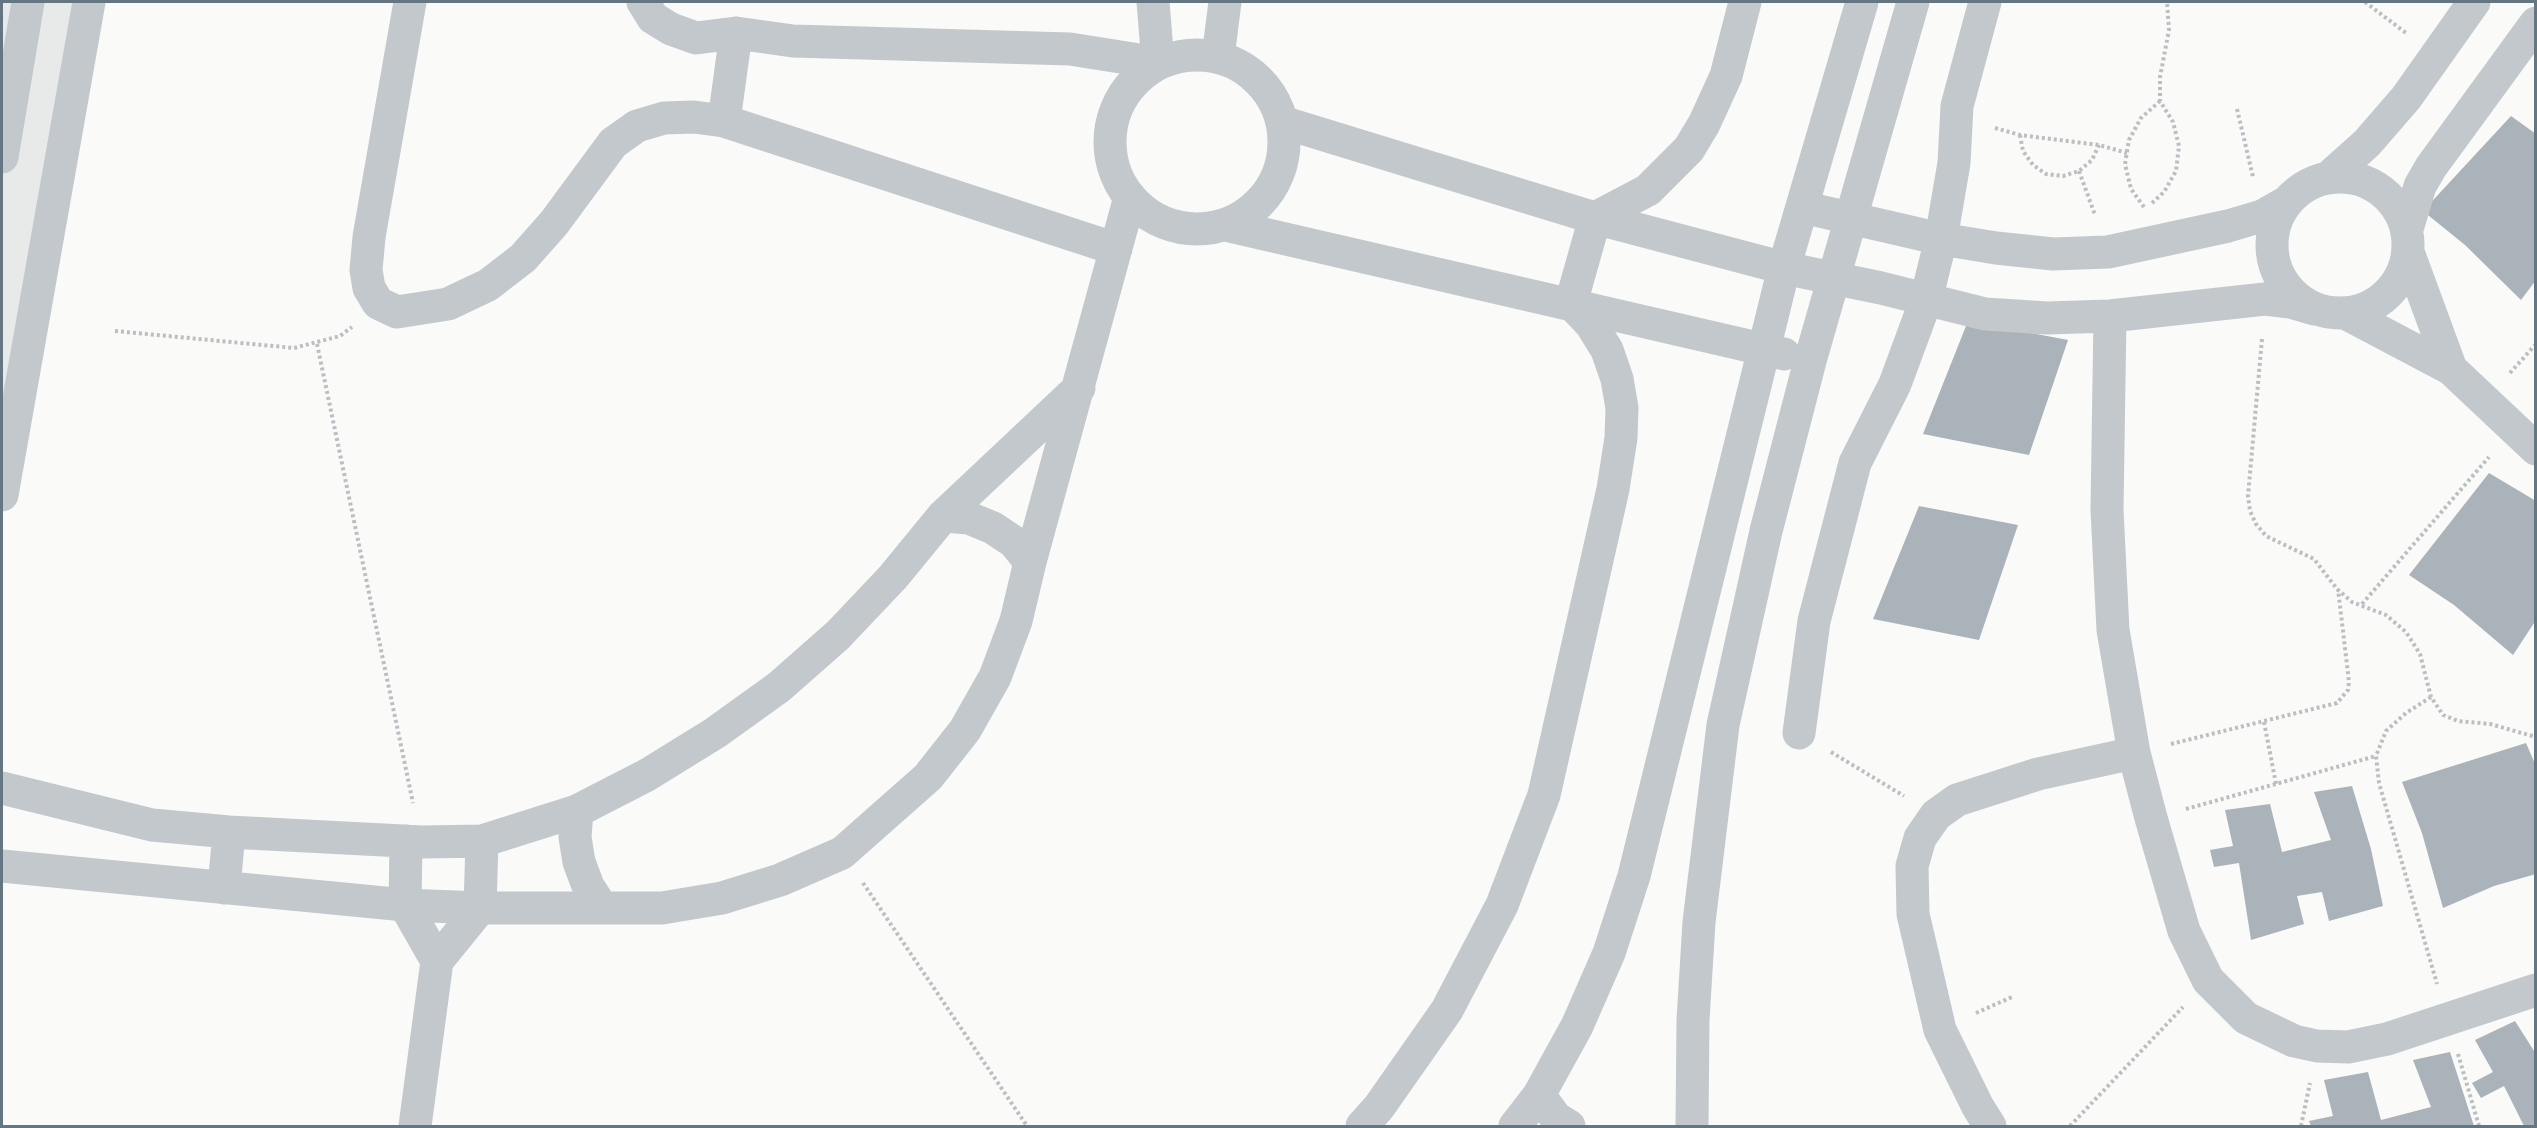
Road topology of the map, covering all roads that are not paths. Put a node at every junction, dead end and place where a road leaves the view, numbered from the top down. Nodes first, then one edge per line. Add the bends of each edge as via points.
1 (28, 2) edge
2 (89, 2) edge
3 (410, 2) edge
4 (643, 2) edge
5 (1153, 2) edge
6 (1225, 2) edge
7 (1745, 2) edge
8 (1862, 2) edge
9 (1912, 2) edge
10 (1985, 2) edge
11 (2474, 2) edge
12 (2535, 24) edge
13 (736, 33) junction
14 (1218, 57) junction
15 (1158, 63) junction
16 (724, 121) junction
17 (1282, 122) junction
18 (2, 157) edge
19 (2329, 177) junction
20 (1130, 197) junction
21 (1802, 207) junction
22 (2274, 209) junction
23 (1850, 217) junction
24 (1595, 218) junction
25 (1225, 225) junction
26 (1941, 239) junction
27 (2407, 240) junction
28 (1116, 249) junction
29 (1784, 268) junction
30 (1832, 280) junction
31 (1926, 300) junction
32 (1571, 303) junction
33 (2329, 311) junction
34 (2110, 316) junction
35 (1764, 349) junction
36 (1810, 361) junction
37 (2451, 369) junction
38 (1079, 388) junction
39 (2524, 439) edge
40 (2, 495) edge
41 (943, 516) junction
42 (1030, 562) junction
43 (1799, 733) road end
44 (2134, 753) junction
45 (2, 788) edge
46 (577, 811) junction
47 (229, 832) junction
48 (482, 841) junction
49 (414, 842) junction
50 (2, 866) edge
51 (224, 888) junction
52 (405, 905) junction
53 (480, 908) junction
54 (602, 908) junction
55 (437, 961) junction
56 (2535, 990) edge
57 (1539, 1095) junction
58 (1687, 1124) edge
59 (415, 1126) edge
60 (1362, 1126) edge
61 (1515, 1126) edge
62 (1569, 1126) edge
63 (1990, 1126) edge

1 - 18 street
2 - 40 street
3 - 16 street via 366,270 369,288 378,303 397,312 448,304 488,285 523,258 554,224 613,143 637,126 664,118
4 - 13 street via 653,18 696,38
5 - 15 street
6 - 14 street
7 - 24 street via 1726,76 1689,149 1648,190
8 - 21 street
9 - 23 street
10 - 26 street via 1958,106 1954,163
11 - 19 street via 2406,98
12 - 27 street via 2431,167 2420,186
13 - 15 street via 793,40 1070,49
13 - 16 street
14 - 15 street via 1198,54
14 - 17 street via 1258,78 1274,98
15 - 20 street via 1137,79 1121,100 1112,124 1111,150 1117,175
16 - 28 street
17 - 24 street
17 - 25 street via 1285,147 1267,195 1248,213
19 - 22 street via 2304,186
19 - 27 street via 2350,177 2386,194 2399,210
20 - 25 street via 1163,223 1204,229
20 - 28 street
21 - 23 street
21 - 29 street
22 - 26 street via 2228,226 2108,252 2053,254
22 - 33 street via 2271,251 2277,275 2292,295
23 - 26 street
23 - 30 street
24 - 29 street
24 - 32 street
25 - 32 street
26 - 31 street
27 - 33 street via 2401,275 2388,294 2368,308
27 - 37 street
28 - 38 street
29 - 30 street
29 - 35 street
30 - 31 street
30 - 36 street
31 - 34 street via 1985,314 2047,318
31 - 43 street via 1895,384 1855,463 1814,621
32 - 35 street
32 - 60 street via 1591,324 1607,350 1622,408 1621,438 1544,795 1502,905 1447,1010
33 - 34 street via 2265,299
33 - 37 street
34 - 44 street via 2107,510 2113,630
35 - 36 street
35 - 57 street via 1634,876 1605,964
36 - 58 street via 1743,628 1723,725 1699,921
37 - 39 street
38 - 41 street
38 - 42 street
41 - 42 street via 969,518 993,528 1014,542
41 - 46 street via 846,626 778,687 715,734
42 - 54 street via 1016,621 995,677 965,730 928,777 842,853 780,880 722,898 663,908
44 - 56 street via 2184,931 2208,980 2246,1018 2294,1041 2348,1047 2387,1039
44 - 63 street via 2028,778 1958,800 1936,815 1920,838 1912,866 1913,914 1940,1030
45 - 47 street via 152,825
46 - 48 street
46 - 54 street via 575,837 579,862
47 - 49 street
47 - 51 street
48 - 49 street
48 - 53 street
49 - 52 street
50 - 51 street
51 - 52 street
52 - 53 street
52 - 55 street
53 - 54 street
53 - 55 street
55 - 59 street
57 - 61 street
57 - 62 street via 1556,1118

